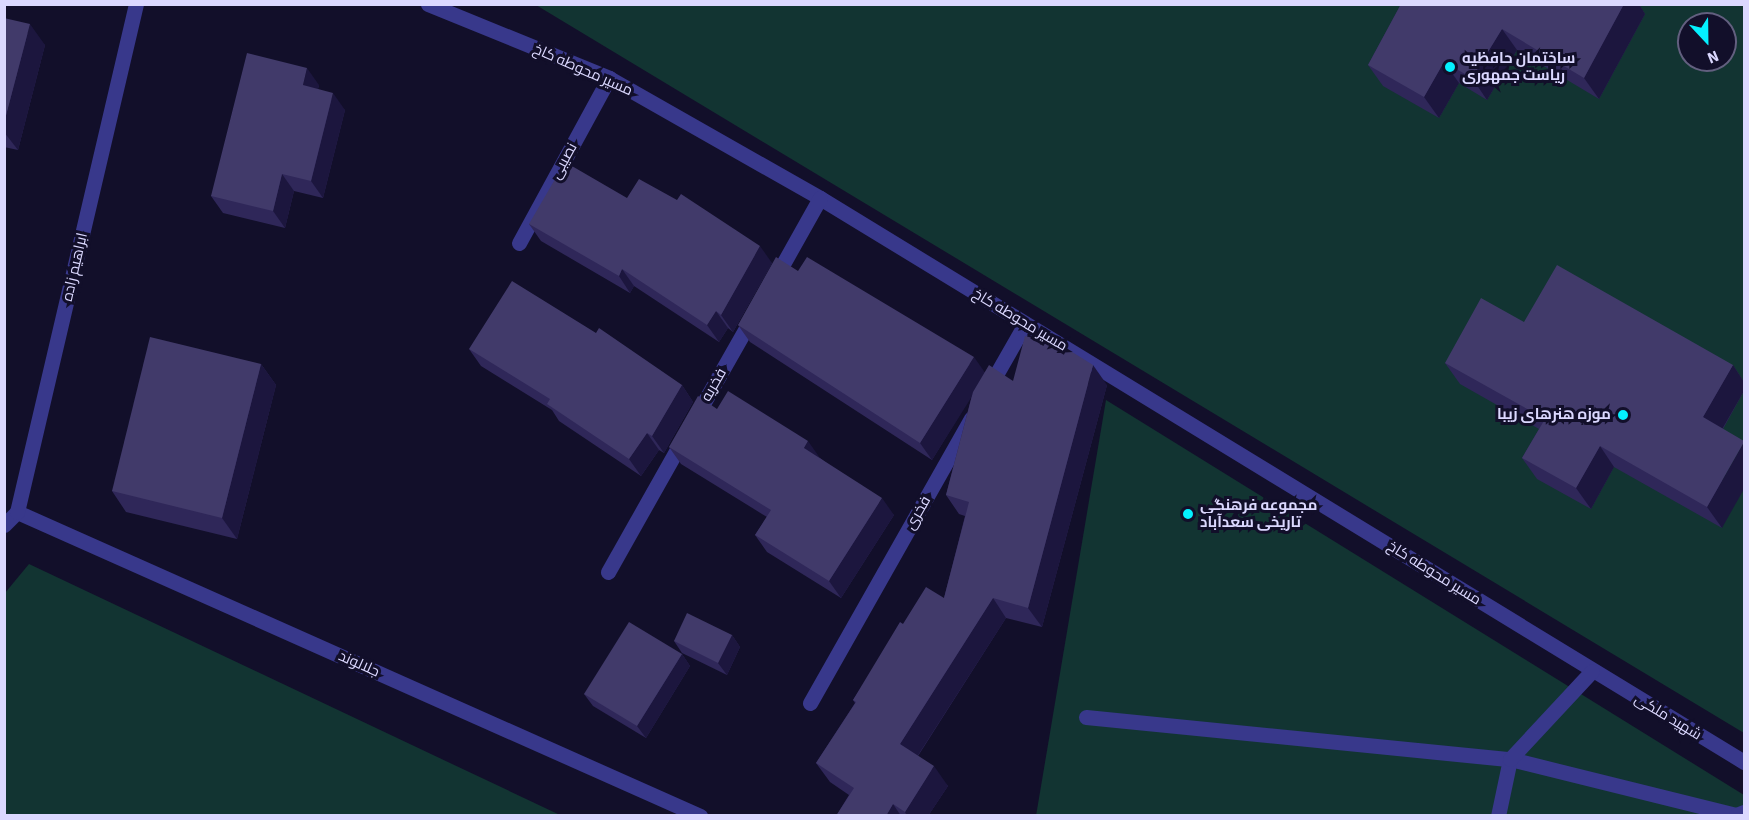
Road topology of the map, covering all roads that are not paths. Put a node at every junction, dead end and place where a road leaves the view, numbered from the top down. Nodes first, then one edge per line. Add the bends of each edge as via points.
1 (136, 4) edge
2 (428, 4) edge
3 (609, 78) junction
4 (820, 198) junction
5 (519, 243) dead end
6 (1025, 324) junction
7 (17, 512) junction
8 (4, 525) edge
9 (608, 572) dead end
10 (1592, 671) junction
11 (810, 703) dead end
12 (1086, 717) dead end
13 (1510, 759) junction
14 (1744, 762) edge
15 (1744, 812) edge
16 (700, 816) edge
17 (1498, 816) edge

1 - 7 street, ابراهیم زاده
2 - 3 street, مسیر محوطه کاخ
3 - 4 street, مسیر محوطه کاخ
3 - 5 street, نصیبی
4 - 6 street, مسیر محوطه کاخ
4 - 9 street, فخریه
6 - 10 street, مسیر محوطه کاخ
6 - 11 street, فخری
7 - 8 street
7 - 16 street, جلالوند
10 - 13 street
10 - 14 street, شهید ملکی
12 - 13 street
13 - 15 street via 1736,814
13 - 17 street

